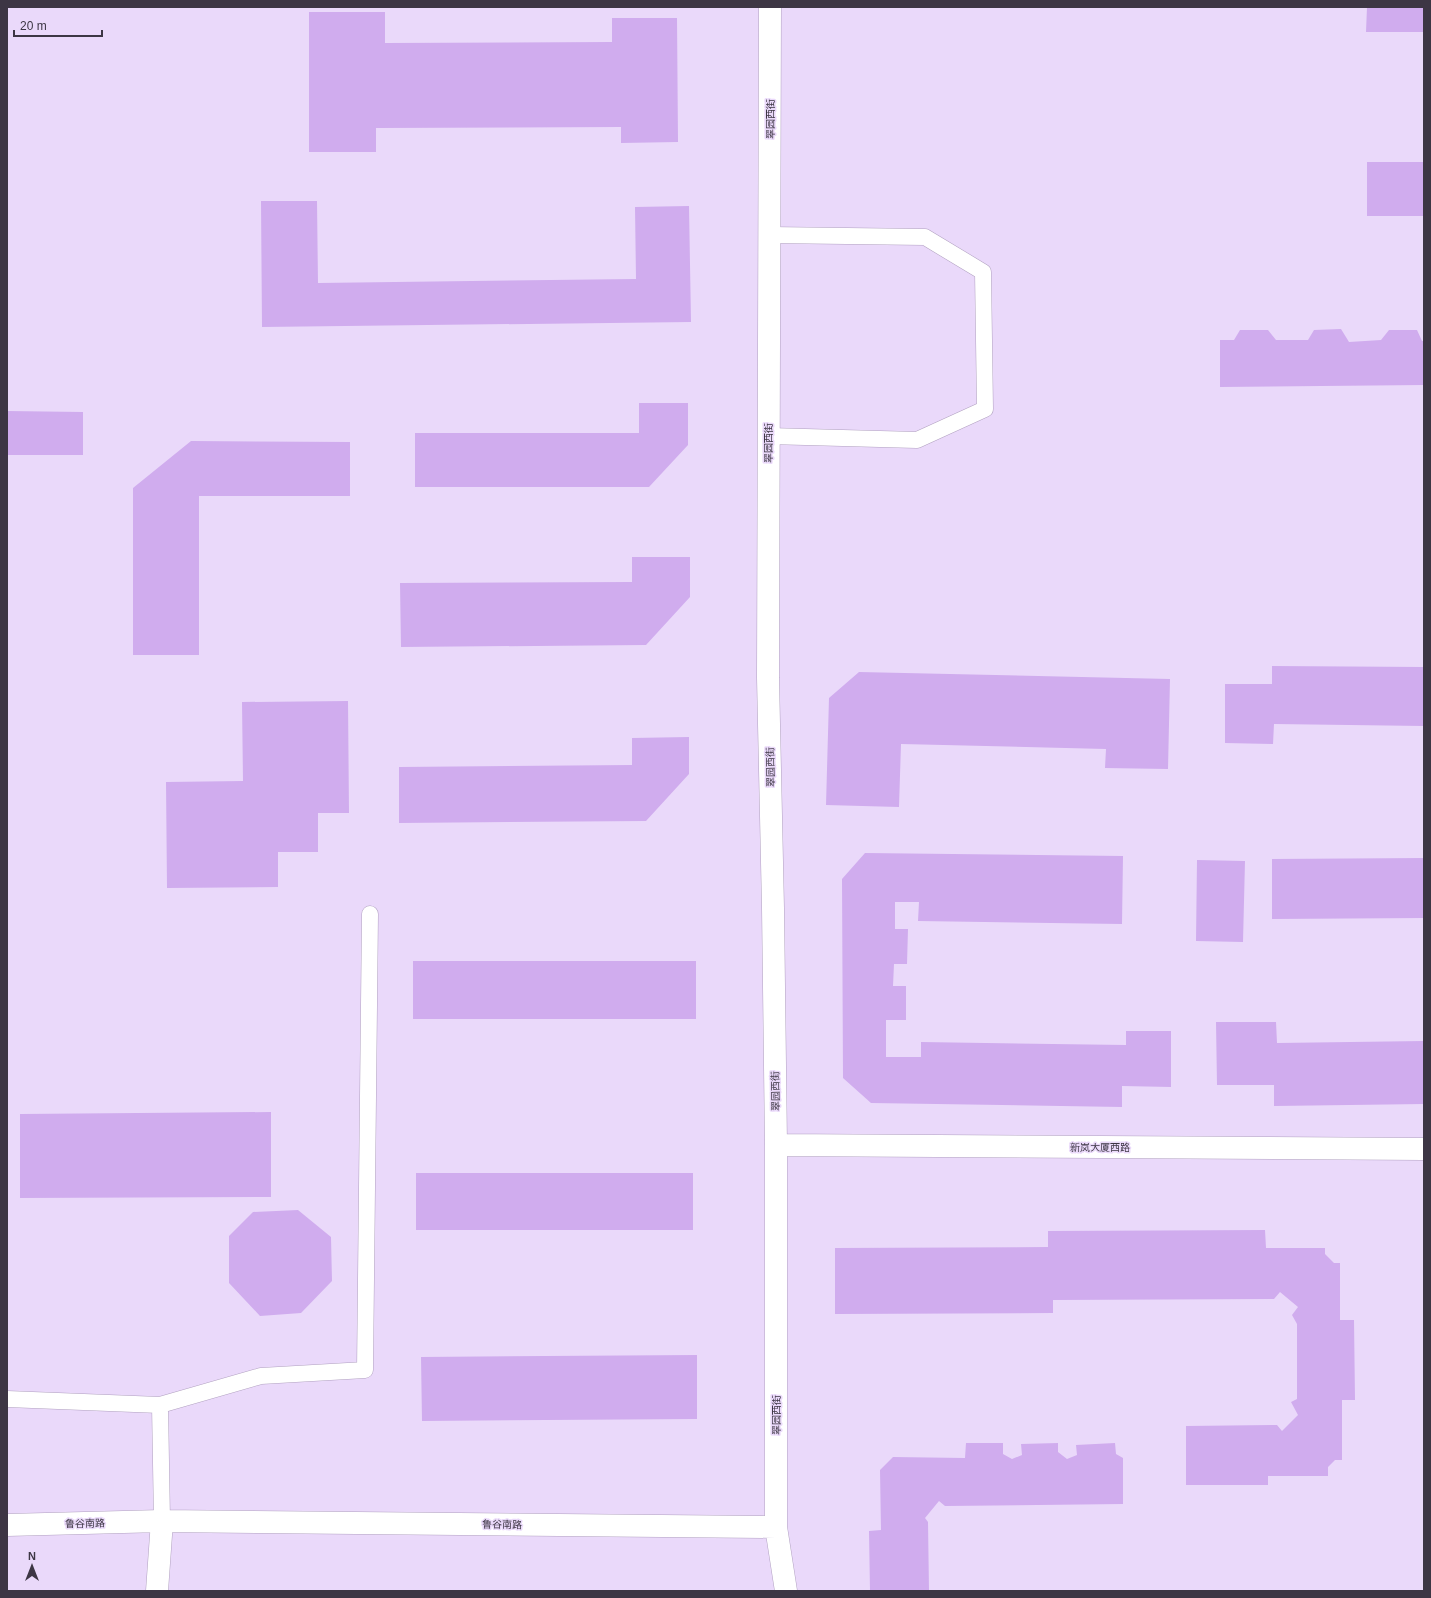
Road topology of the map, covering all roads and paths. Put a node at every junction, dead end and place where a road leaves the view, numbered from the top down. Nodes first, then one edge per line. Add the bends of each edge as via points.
1 (770, 7) edge
2 (769, 235) junction
3 (768, 436) junction
4 (370, 914) dead end
5 (776, 1145) junction
6 (1424, 1149) edge
7 (7, 1399) edge
8 (160, 1405) junction
9 (162, 1521) junction
10 (7, 1525) edge
11 (776, 1527) junction
12 (157, 1591) edge
13 (786, 1591) edge

1 - 2 street, 翠园西街
2 - 3 street, 翠园西街
2 - 3 lane via 925,237 983,272 986,409 917,440
3 - 5 street, 翠园西街 via 768,678
4 - 8 lane via 365,1370 261,1376
5 - 6 street, 新岚大厦西路
5 - 11 street, 翠园西街
7 - 8 lane
8 - 9 lane
9 - 10 street, 鲁谷南路
9 - 11 street, 鲁谷南路
9 - 12 street
11 - 13 street

